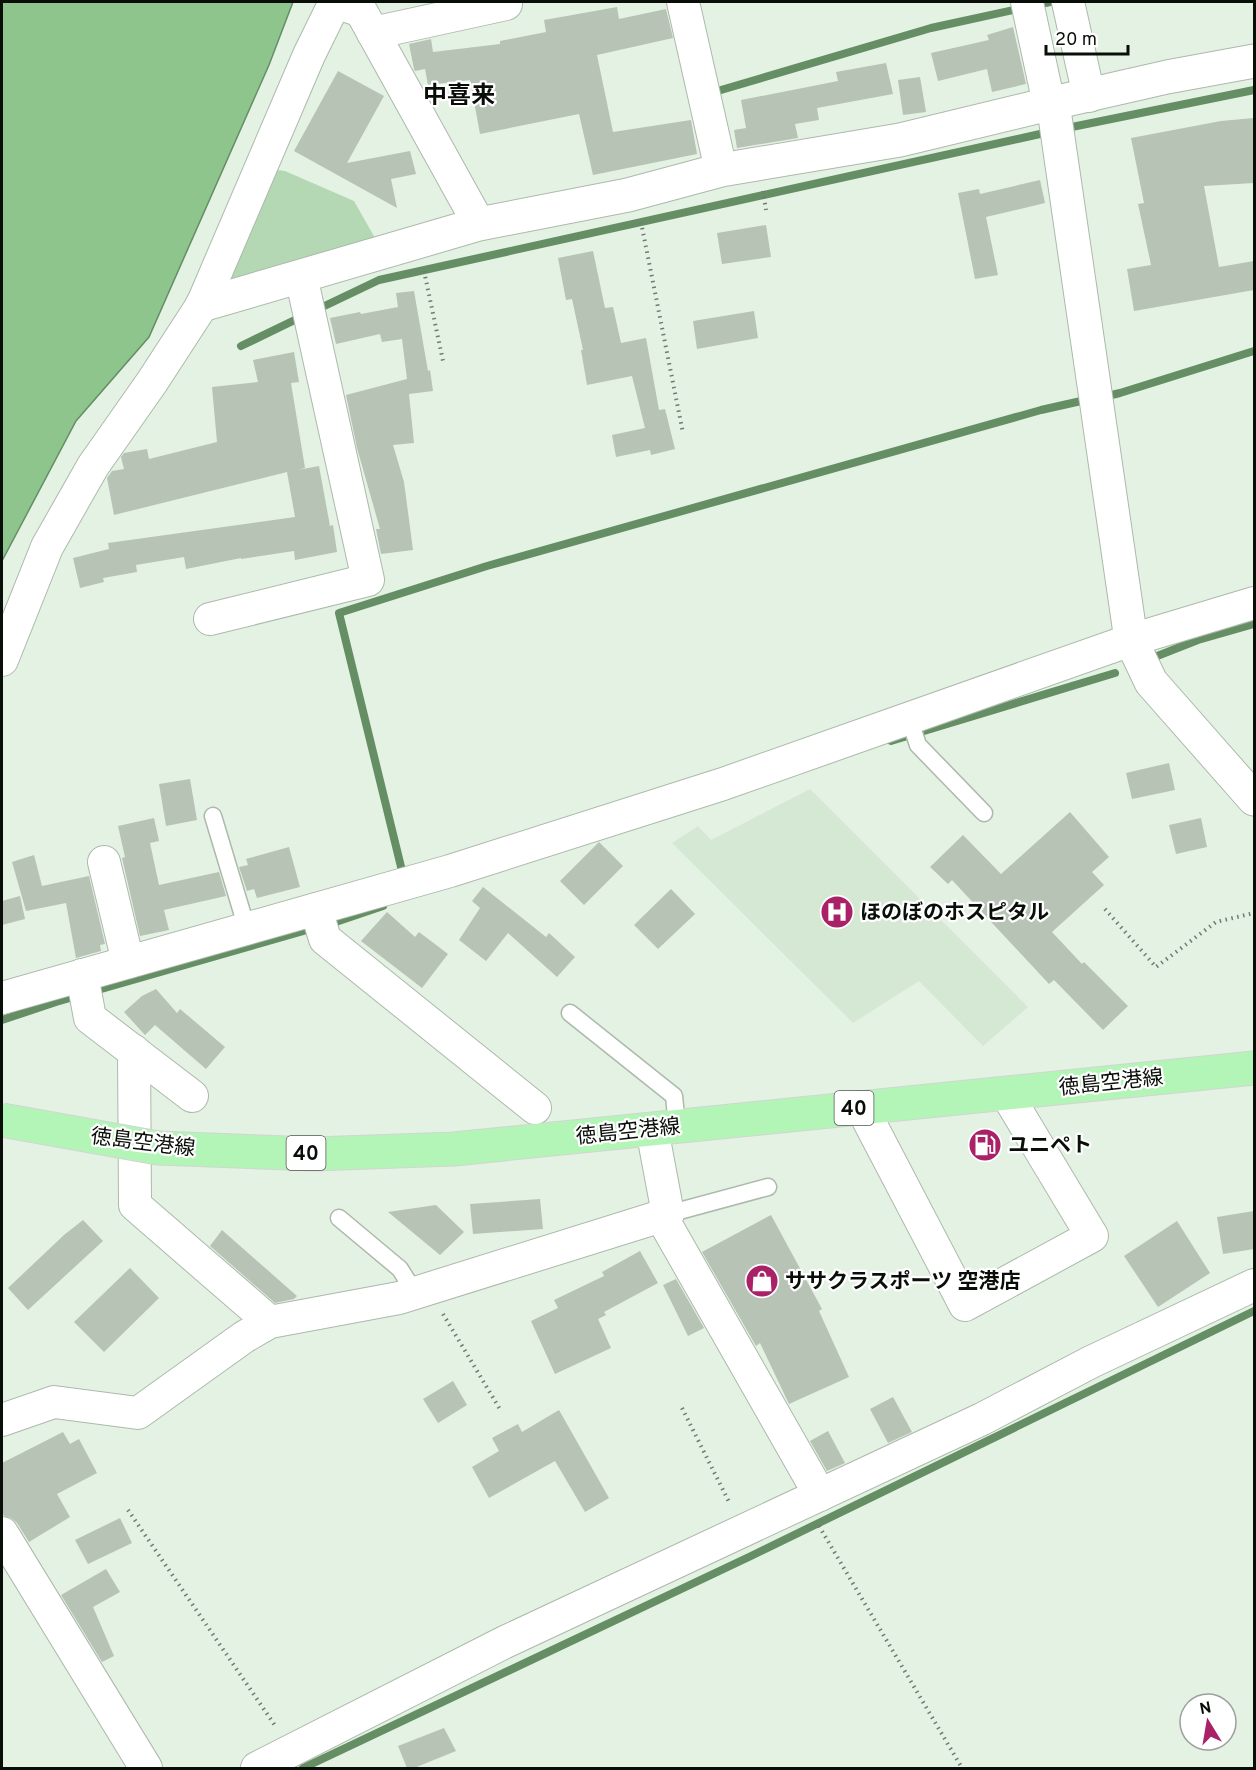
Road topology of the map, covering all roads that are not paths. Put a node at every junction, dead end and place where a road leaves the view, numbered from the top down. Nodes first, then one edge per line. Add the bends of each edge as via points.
1 (510, 2) edge
2 (683, 2) edge
3 (1027, 2) edge
4 (1068, 2) edge
5 (354, 10) edge
6 (1254, 61) edge
7 (1089, 96) junction
8 (1051, 103) junction
9 (721, 170) junction
10 (478, 224) junction
11 (301, 276) junction
12 (202, 305) junction
13 (1254, 603) edge
14 (210, 619) dead end
15 (1131, 640) junction
16 (2, 660) edge
17 (914, 732) junction
18 (1254, 799) edge
19 (984, 813) dead end
20 (213, 816) dead end
21 (104, 862) dead end
22 (316, 909) junction
23 (247, 929) junction
24 (128, 962) junction
25 (84, 989) junction
26 (2, 998) edge
27 (570, 1012) dead end
28 (134, 1051) junction
29 (1254, 1068) edge
30 (1006, 1093) junction
31 (192, 1096) dead end
32 (535, 1108) dead end
33 (862, 1108) junction
34 (2, 1120) edge
35 (665, 1128) junction
36 (768, 1187) dead end
37 (665, 1215) junction
38 (339, 1218) dead end
39 (414, 1284) junction
40 (1254, 1285) edge
41 (270, 1322) junction
42 (2, 1420) edge
43 (813, 1499) junction
44 (2, 1533) edge
45 (146, 1768) edge
46 (257, 1768) edge

1 - 5 street
2 - 9 street
3 - 8 street
4 - 7 street
5 - 10 street
5 - 12 street via 309,55
6 - 7 street
7 - 8 street
8 - 9 street via 900,140
8 - 15 street
9 - 10 street via 628,195
10 - 11 street
11 - 12 street
11 - 14 street via 368,580
12 - 16 street via 93,466 47,547
13 - 15 street
15 - 17 street
15 - 18 street via 1150,681
17 - 19 lane
17 - 22 street via 723,784 450,871
20 - 23 lane
21 - 24 street
22 - 23 street
22 - 32 street via 325,939
23 - 24 street
24 - 25 street
25 - 26 street
25 - 28 street via 90,1018
27 - 35 lane via 674,1096
28 - 31 street
28 - 41 street via 135,1205
29 - 30 main road, 徳島空港線 / 40
30 - 33 main road, 徳島空港線 / 40
30 - 33 street via 1092,1236 965,1305
33 - 35 main road, 徳島空港線 / 40
34 - 35 main road, 徳島空港線 / 40, bridge via 158,1148 314,1154 454,1149
35 - 37 street
36 - 37 lane
37 - 39 street
37 - 43 street
38 - 39 lane
39 - 41 street via 399,1298
40 - 43 street
41 - 42 street via 138,1413 54,1402
43 - 46 street via 505,1642
44 - 45 street

